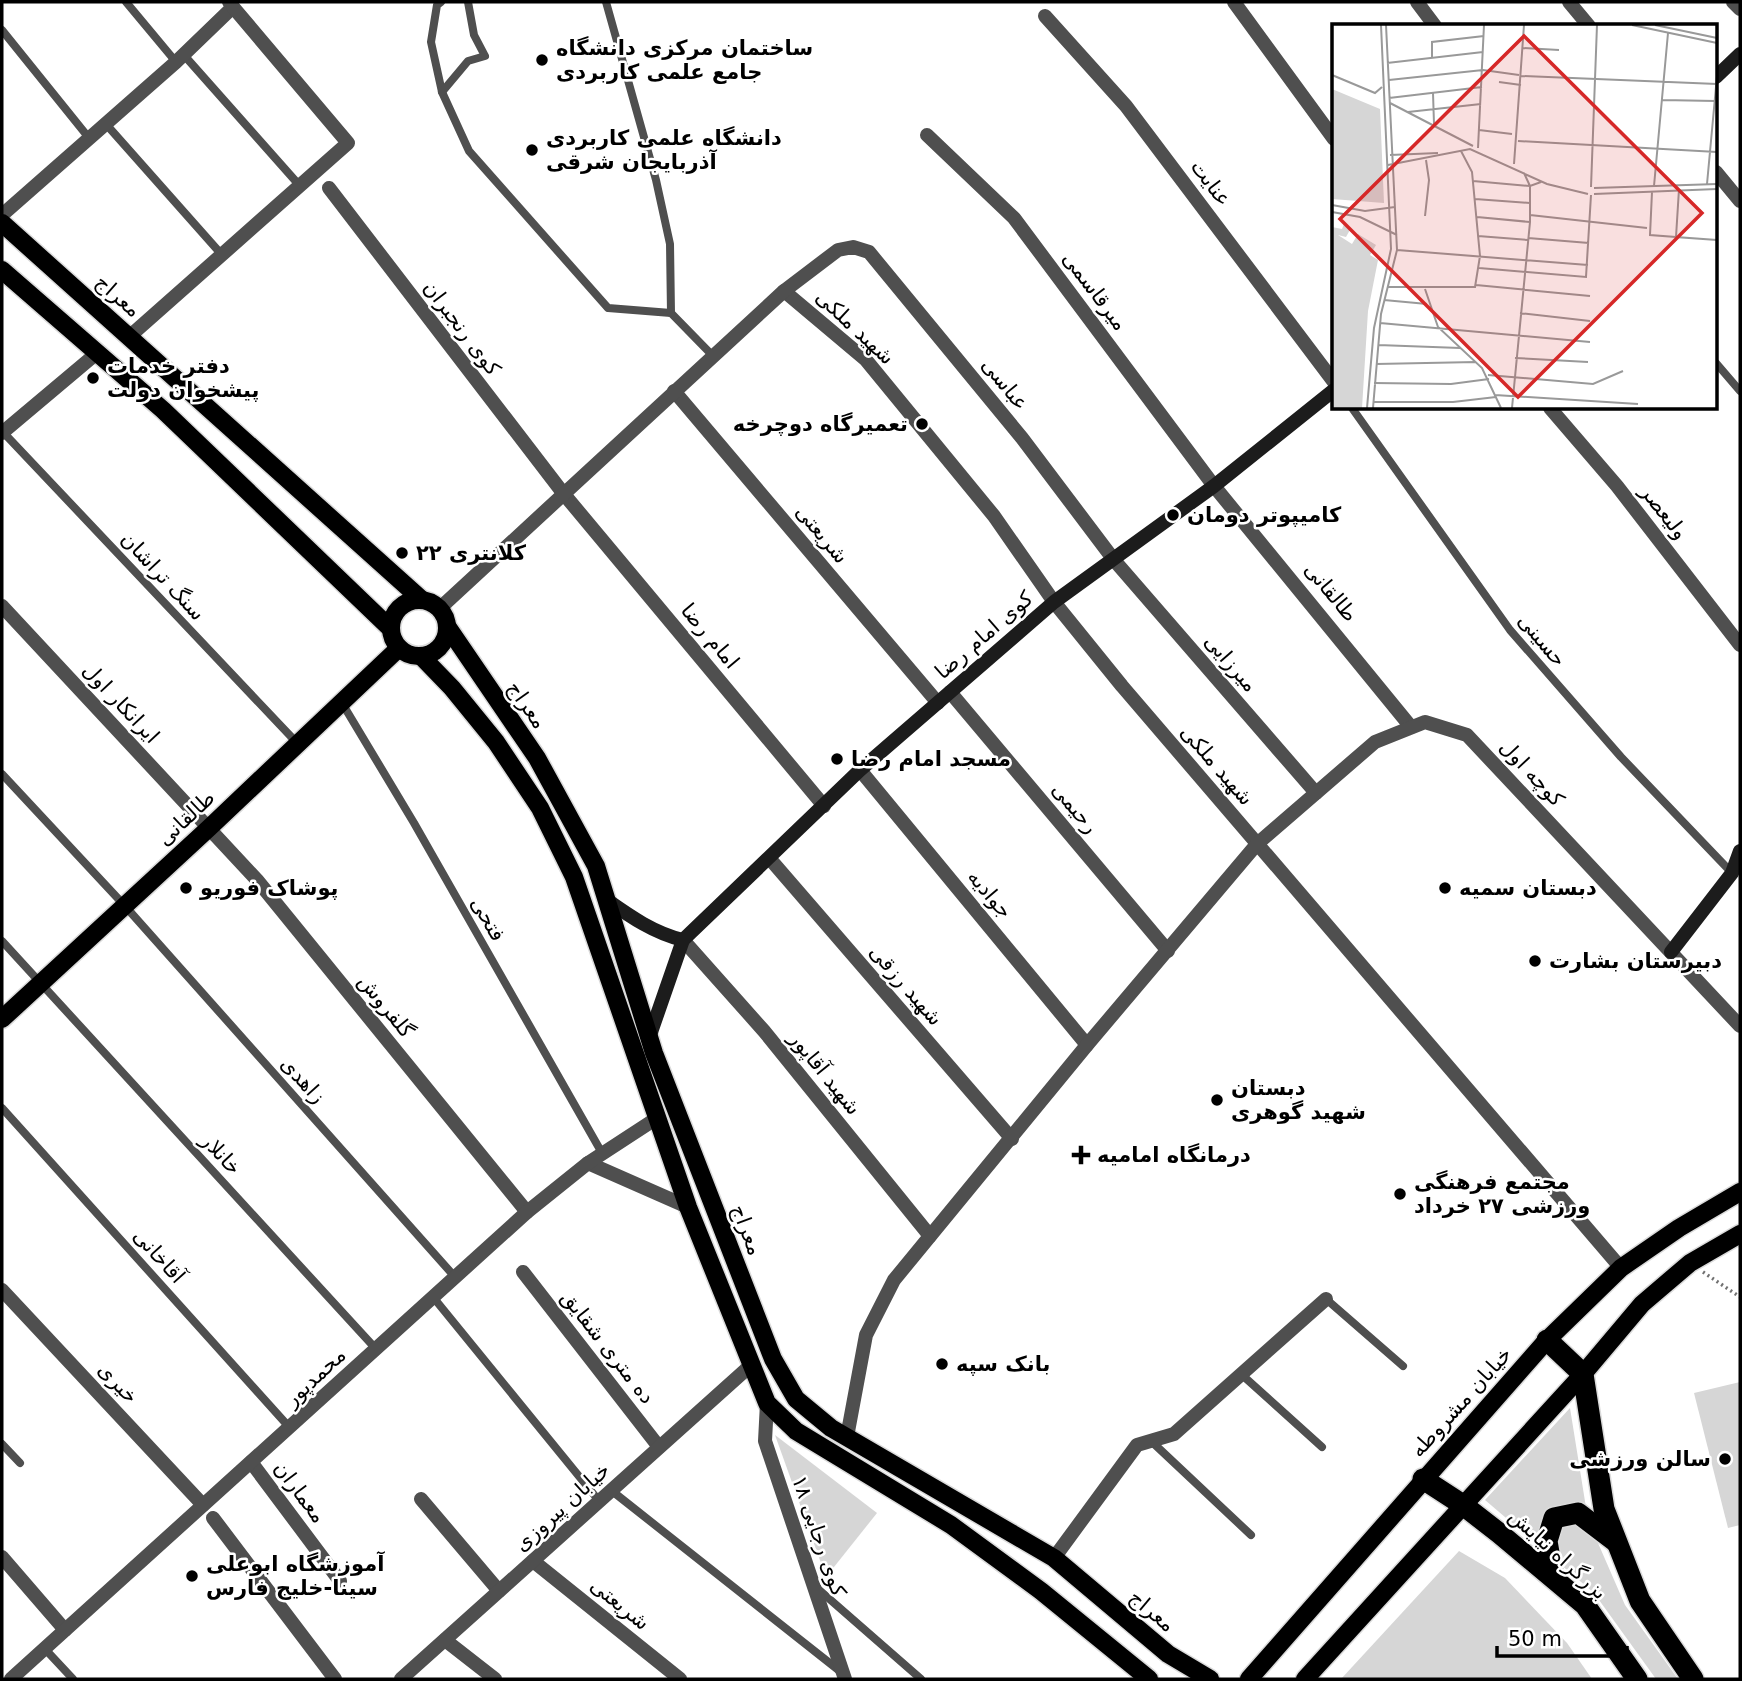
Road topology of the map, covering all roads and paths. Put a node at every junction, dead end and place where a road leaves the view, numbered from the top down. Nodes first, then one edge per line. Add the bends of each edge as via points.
1 (126, 2) edge
2 (441, 2) edge
3 (468, 2) edge
4 (606, 2) edge
5 (1234, 2) edge
6 (1417, 2) edge
7 (1569, 2) edge
8 (1733, 2) edge
9 (231, 4) edge
10 (1740, 9) edge
11 (1045, 16) dead end
12 (1434, 24) edge
13 (1587, 24) edge
14 (2, 30) edge
15 (1740, 54) edge
16 (179, 58) junction
17 (1718, 75) edge
18 (442, 92) junction
19 (105, 123) junction
20 (927, 135) dead end
21 (1332, 136) edge
22 (89, 138) junction
23 (1718, 174) edge
24 (300, 186) junction
25 (329, 188) dead end
26 (1740, 201) edge
27 (2, 215) edge
28 (2, 223) edge
29 (222, 255) junction
30 (2, 270) edge
31 (783, 291) junction
32 (671, 313) junction
33 (130, 336) junction
34 (97, 354) junction
35 (713, 356) junction
36 (1718, 365) edge
37 (1332, 379) edge
38 (674, 391) junction
39 (1740, 391) edge
40 (1332, 392) edge
41 (1353, 410) edge
42 (1552, 410) edge
43 (2, 432) edge
44 (1214, 486) junction
45 (563, 494) junction
46 (1114, 560) junction
47 (422, 600) junction
48 (1054, 602) junction
49 (2, 606) edge
50 (439, 609) junction
51 (447, 626) junction
52 (391, 629) junction
53 (1740, 645) edge
54 (400, 648) junction
55 (421, 656) junction
56 (950, 692) junction
57 (342, 703) junction
58 (937, 704) junction
59 (1411, 727) junction
60 (298, 744) junction
61 (860, 771) junction
62 (2, 774) edge
63 (1316, 793) junction
64 (824, 806) junction
65 (209, 828) junction
66 (1257, 844) junction
67 (1740, 850) edge
68 (770, 859) junction
69 (1736, 877) edge
70 (607, 900) junction
71 (125, 906) junction
72 (684, 940) junction
73 (2, 941) edge
74 (1168, 951) junction
75 (1671, 952) junction
76 (41, 983) junction
77 (2, 1019) edge
78 (1740, 1026) edge
79 (649, 1038) junction
80 (1087, 1045) junction
81 (2, 1108) edge
82 (657, 1118) junction
83 (1012, 1139) junction
84 (602, 1153) junction
85 (588, 1163) junction
86 (1740, 1191) edge
87 (688, 1207) junction
88 (527, 1212) junction
89 (1740, 1234) edge
90 (930, 1236) junction
91 (1690, 1264) junction
92 (1620, 1268) junction
93 (523, 1272) dead end
94 (455, 1277) junction
95 (2, 1290) edge
96 (433, 1297) junction
97 (1740, 1297) edge
98 (1326, 1299) joint
99 (1547, 1340) junction
100 (376, 1349) junction
101 (750, 1366) junction
102 (1404, 1366) dead end
103 (1241, 1374) junction
104 (1583, 1374) junction
105 (767, 1403) junction
106 (290, 1428) junction
107 (847, 1437) junction
108 (1151, 1441) junction
109 (2, 1444) edge
110 (659, 1447) junction
111 (1322, 1447) dead end
112 (251, 1462) junction
113 (20, 1463) dead end
114 (1423, 1479) junction
115 (612, 1491) junction
116 (421, 1499) dead end
117 (600, 1502) junction
118 (204, 1505) junction
119 (1463, 1506) junction
120 (213, 1518) dead end
121 (1251, 1535) dead end
122 (1616, 1542) junction
123 (2, 1558) edge
124 (1054, 1559) junction
125 (533, 1561) junction
126 (1553, 1576) junction
127 (340, 1581) dead end
128 (814, 1586) junction
129 (499, 1591) junction
130 (65, 1630) junction
131 (445, 1640) junction
132 (44, 1649) junction
133 (1168, 1654) junction
134 (844, 1676) edge
135 (11, 1679) edge
136 (73, 1679) edge
137 (335, 1679) edge
138 (401, 1679) edge
139 (495, 1679) edge
140 (680, 1679) edge
141 (922, 1679) edge
142 (1149, 1679) edge
143 (1209, 1679) edge
144 (1249, 1679) edge
145 (1305, 1679) edge
146 (1637, 1679) edge
147 (1693, 1679) edge

1 - 16 lane
2 - 18 lane via 431,42
3 - 18 lane via 474,35 485,57 468,61
4 - 32 lane via 670,244
5 - 21 street
6 - 12 street
7 - 13 street
8 - 10 street
9 - 16 street
9 - 24 street via 348,143
11 - 37 street, عنایت via 1134,116
14 - 22 lane
15 - 17 street
16 - 19 street
16 - 24 lane
18 - 32 lane via 469,151 608,308
19 - 22 street
19 - 29 lane
20 - 44 street, میرقاسمی via 1014,218
22 - 27 street
23 - 26 street
24 - 29 street
25 - 45 street, کوی رنجبران
28 - 33 main road, معراج
29 - 33 street
30 - 34 main road
31 - 35 street
31 - 46 street, عباسی via 838,250 853,247 869,253 1022,438
31 - 48 street, شهید ملکی via 866,360 994,516
32 - 35 lane
33 - 47 main road, معراج
34 - 43 street
34 - 52 main road via 163,410
35 - 38 street
36 - 39 lane
38 - 45 street
38 - 58 street, شریعتی
40 - 44 street, کوی امام رضا
41 - 69 lane, حسینی via 1510,630 1621,757
42 - 53 street, ولیعصر
43 - 60 lane, سنگ تراشان
44 - 46 street, کوی امام رضا
44 - 59 street, طالقانی
45 - 50 street
45 - 64 street, امام رضا
46 - 48 street, کوی امام رضا
46 - 63 street, میرزایی
47 - 50 main road
47 - 52 main road via 404,604 392,619
48 - 56 street, کوی امام رضا
48 - 66 street, شهید ملکی
49 - 65 street, ایرانکار اول
50 - 51 main road
51 - 55 main road via 442,643
51 - 70 main road, معراج via 537,758 596,866
52 - 54 main road
54 - 55 main road
54 - 57 main road, طالقانی
55 - 82 main road via 496,742 540,808 574,877
56 - 58 street, کوی امام رضا
56 - 74 street, رحیمی
57 - 60 main road, طالقانی
57 - 84 lane, فتحی
58 - 61 street, کوی امام رضا
59 - 63 street, کوچه اول via 1374,741
59 - 75 street, کوچه اول via 1425,722 1467,735
60 - 65 main road, طالقانی
61 - 64 street, کوی امام رضا
61 - 80 street, جوادیه
62 - 71 lane, زاهدی
63 - 66 street, کوچه اول
64 - 68 street, کوی امام رضا
65 - 71 main road, طالقانی
65 - 88 street, گلفروش via 257,880
66 - 74 street, کوچه اول
66 - 92 street, شهید ملکی
67 - 69 street
68 - 72 street, کوی امام رضا
68 - 83 street, شهید رزقی
69 - 75 street
70 - 72 street via 638,922
70 - 79 main road, معراج
71 - 76 main road, طالقانی
71 - 94 lane, زاهدی
72 - 79 street
72 - 90 street, شهید آقاپور
73 - 76 lane, خانلار
74 - 80 street, کوچه اول
75 - 78 street, کوچه اول
76 - 77 main road, طالقانی
76 - 100 lane, خانلار
79 - 107 main road, معراج via 773,1359 796,1399
80 - 83 street, کوچه اول
81 - 106 lane, آقاخانی
82 - 84 street, محمدپور
82 - 87 main road
83 - 90 street, کوچه اول
84 - 85 street, محمدپور
85 - 87 street
85 - 88 street, محمدپور
86 - 92 main road, خیابان مشروطه
87 - 101 main road
88 - 94 street, محمدپور
89 - 91 main road
90 - 107 street, کوچه اول via 894,1280 866,1335
91 - 97 path
91 - 104 main road via 1642,1304
92 - 99 main road, خیابان مشروطه
93 - 110 street, ده متری شقایق
94 - 96 street, محمدپور
95 - 118 street, خیری
96 - 100 street, محمدپور
96 - 117 lane
98 - 102 lane
98 - 103 street
99 - 104 highway
99 - 114 main road, خیابان مشروطه
100 - 106 street, محمدپور
101 - 105 main road
101 - 110 street, خیابان پیروزی
103 - 108 street via 1174,1434
103 - 111 lane
104 - 119 main road
104 - 122 highway, بزرگراه نیایش via 1604,1509
105 - 128 street, کوی رجایی ۱۸ via 765,1441
105 - 142 main road via 796,1431 962,1533
106 - 112 street, محمدپور
107 - 124 main road, معراج
108 - 121 lane
108 - 124 street via 1137,1444
109 - 113 lane
110 - 115 street, خیابان پیروزی
112 - 118 street, محمدپور
112 - 127 street, معماران
114 - 119 highway, بزرگراه نیایش
114 - 144 main road, خیابان مشروطه
115 - 117 street, خیابان پیروزی
115 - 134 lane
116 - 129 street
117 - 125 street, خیابان پیروزی
118 - 130 street, محمدپور
119 - 126 highway, بزرگراه نیایش
119 - 145 main road
120 - 137 street
122 - 126 highway via 1578,1513 1554,1518 1546,1541
122 - 147 highway, بزرگراه نیایش via 1640,1601
123 - 130 street
124 - 133 main road, معراج
125 - 129 street, خیابان پیروزی
125 - 140 street, شریعتی
126 - 146 highway, بزرگراه نیایش via 1585,1605
128 - 134 street, کوی رجایی ۱۸
128 - 141 lane
129 - 131 street, خیابان پیروزی
130 - 132 street, محمدپور
131 - 138 street, خیابان پیروزی
131 - 139 street
132 - 135 street, محمدپور
132 - 136 lane
133 - 142 main road
133 - 143 main road, معراج

